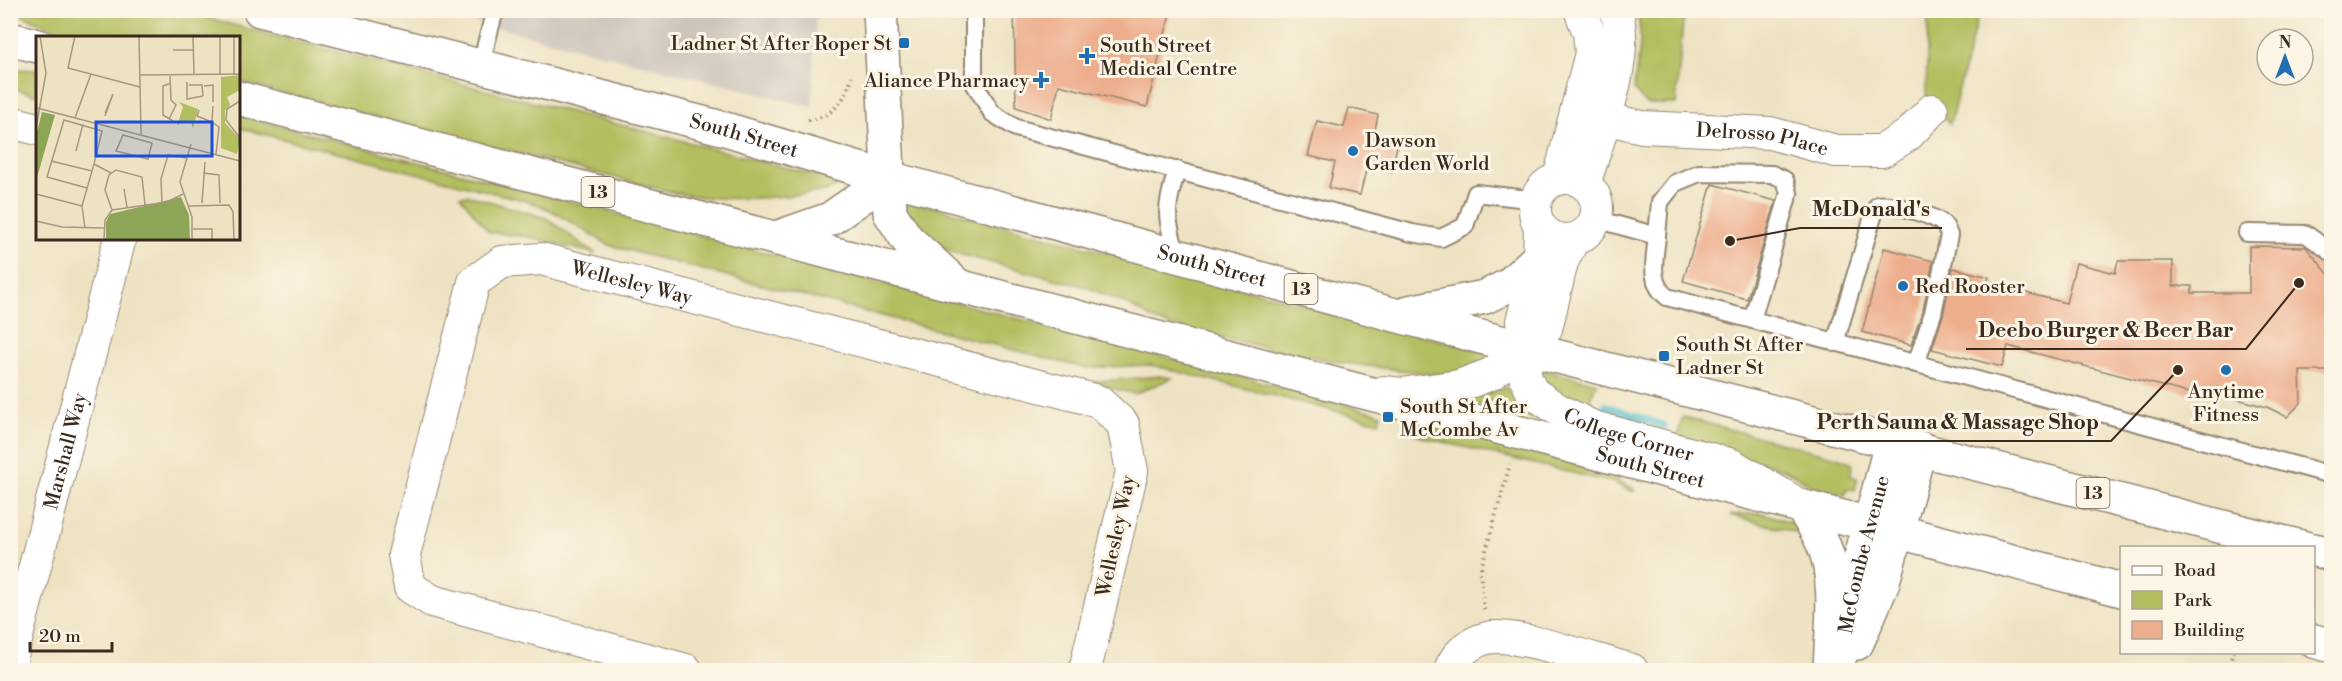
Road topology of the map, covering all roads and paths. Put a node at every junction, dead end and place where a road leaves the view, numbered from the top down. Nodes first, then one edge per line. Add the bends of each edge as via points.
1 (260, 10) edge
2 (495, 10) edge
3 (880, 10) edge
4 (974, 10) edge
5 (1580, 10) edge
6 (1615, 10) edge
7 (10, 39) edge
8 (36, 46) edge
9 (480, 67) junction
10 (853, 71) dead end
11 (240, 99) edge
12 (1932, 110) dead end
13 (1591, 115) junction
14 (803, 121) dead end
15 (10, 122) edge
16 (36, 128) edge
17 (1178, 170) junction
18 (889, 178) junction
19 (1572, 181) junction
20 (1596, 219) junction
21 (1539, 228) junction
22 (2247, 233) dead end
23 (1657, 236) junction
24 (776, 238) junction
25 (119, 240) edge
26 (1573, 240) junction
27 (2331, 253) edge
28 (1178, 255) junction
29 (958, 286) junction
30 (1395, 315) junction
31 (1752, 320) junction
32 (1835, 343) junction
33 (1526, 347) junction
34 (1916, 364) junction
35 (1323, 383) junction
36 (1906, 444) junction
37 (1510, 464) dead end
38 (2331, 476) edge
39 (1802, 507) junction
40 (1883, 527) junction
41 (2297, 546) edge
42 (2315, 550) edge
43 (2331, 554) edge
44 (2120, 590) edge
45 (1487, 638) junction
46 (2315, 642) edge
47 (2331, 646) edge
48 (2232, 654) edge
49 (10, 663) edge
50 (684, 670) edge
51 (1085, 670) edge
52 (1450, 670) edge
53 (1632, 670) edge
54 (1830, 670) edge
55 (1838, 670) edge
56 (1845, 670) edge
57 (2228, 670) edge

1 - 9 main road, South Street / 13
2 - 9 lane
3 - 18 main road
4 - 17 lane via 974,83 992,113 1016,128
5 - 13 street via 1589,33
6 - 13 street via 1621,30 1620,55
7 - 8 main road
9 - 18 main road, South Street / 13 via 722,128
10 - 14 path via 834,110 819,119
11 - 24 main road, South Street / 13
12 - 13 street, Delrosso Place via 1908,135 1882,151 1836,151 1770,133 1642,127
13 - 19 street
15 - 16 street
17 - 21 lane via 1441,238 1465,226 1476,193
17 - 28 lane via 1166,206 1167,224
18 - 24 main road via 830,219
18 - 28 main road, South Street / 13
18 - 29 main road via 890,213 907,239
19 - 20 street via 1596,201
19 - 21 street via 1549,183
20 - 23 lane
20 - 26 street via 1583,236
21 - 26 street via 1558,239
21 - 30 main road via 1509,285 1485,297
21 - 33 street, College Corner via 1522,321
22 - 27 lane via 2306,234
23 - 31 lane via 1654,280 1658,291 1667,297
23 - 31 lane via 1660,202 1675,183 1699,173 1772,174 1785,180 1789,193
24 - 29 main road, South Street / 13
25 - 49 street, Marshall Way
26 - 33 street via 1562,262 1546,329
28 - 30 main road, South Street / 13
29 - 35 main road, South Street / 13
30 - 33 main road, South Street / 13
31 - 32 lane
32 - 34 lane
32 - 34 lane via 1875,210 1878,205 1890,203 1934,218 1943,223 1949,235
33 - 35 street via 1491,374 1459,386 1401,394
33 - 36 main road, South Street / 13
33 - 39 street, College Corner via 1527,384 1557,409 1593,427 1732,465
34 - 38 lane
35 - 39 main road, South Street / 13
36 - 40 main road, McCombe Avenue
36 - 41 main road, South Street / 13
37 - 45 path via 1480,572
39 - 40 main road, South Street / 13
39 - 54 main road via 1824,546 1829,572 1833,600
40 - 44 main road, South Street / 13
40 - 55 main road, McCombe Avenue via 1855,579
40 - 56 main road, McCombe Avenue via 1881,585
42 - 43 main road
45 - 52 street via 1453,660
45 - 53 street via 1519,639
46 - 47 main road
48 - 57 path
50 - 51 street, Wellesley Way via 432,601 410,587 404,555 474,282 502,262 541,259 1098,401 1123,424 1132,471

